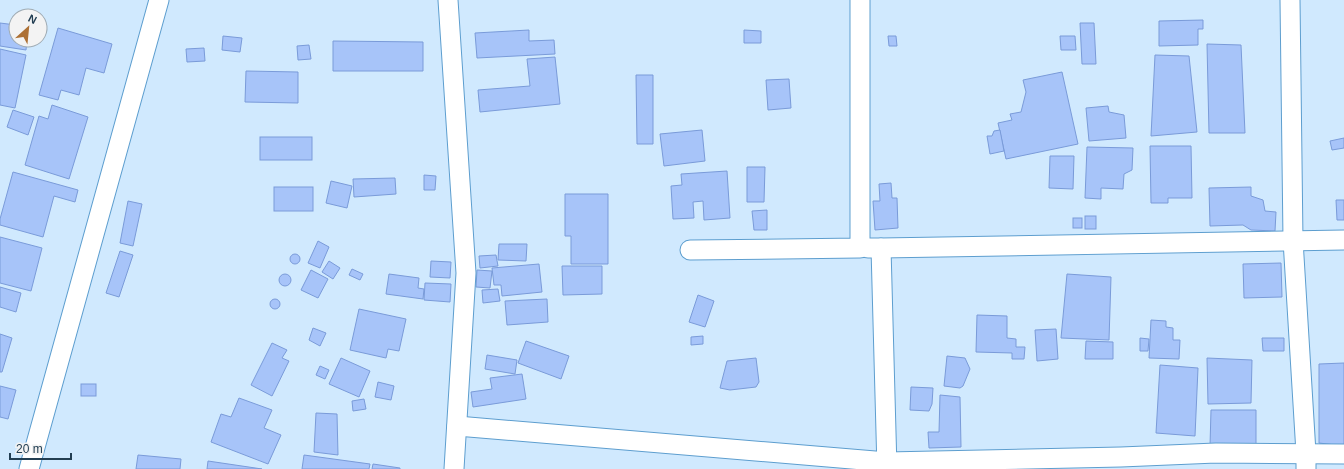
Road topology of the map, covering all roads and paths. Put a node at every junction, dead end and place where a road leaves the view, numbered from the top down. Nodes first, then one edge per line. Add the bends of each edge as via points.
1 (160, 0) edge
2 (448, 0) edge
3 (860, 0) edge
4 (1290, 0) edge
5 (1293, 240) junction
6 (1344, 240) edge
7 (860, 248) junction
8 (881, 248) junction
9 (690, 250) dead end
10 (457, 426) junction
11 (1344, 454) edge
12 (1306, 461) edge
13 (887, 465) edge
14 (29, 469) edge
15 (454, 469) edge

1 - 14 street
2 - 10 street via 466,273
3 - 7 street
4 - 5 street
5 - 6 street
5 - 8 street
5 - 12 street
7 - 8 street
7 - 9 street
8 - 13 street
10 - 13 street
10 - 15 street
11 - 12 street
12 - 13 street via 1216,453

